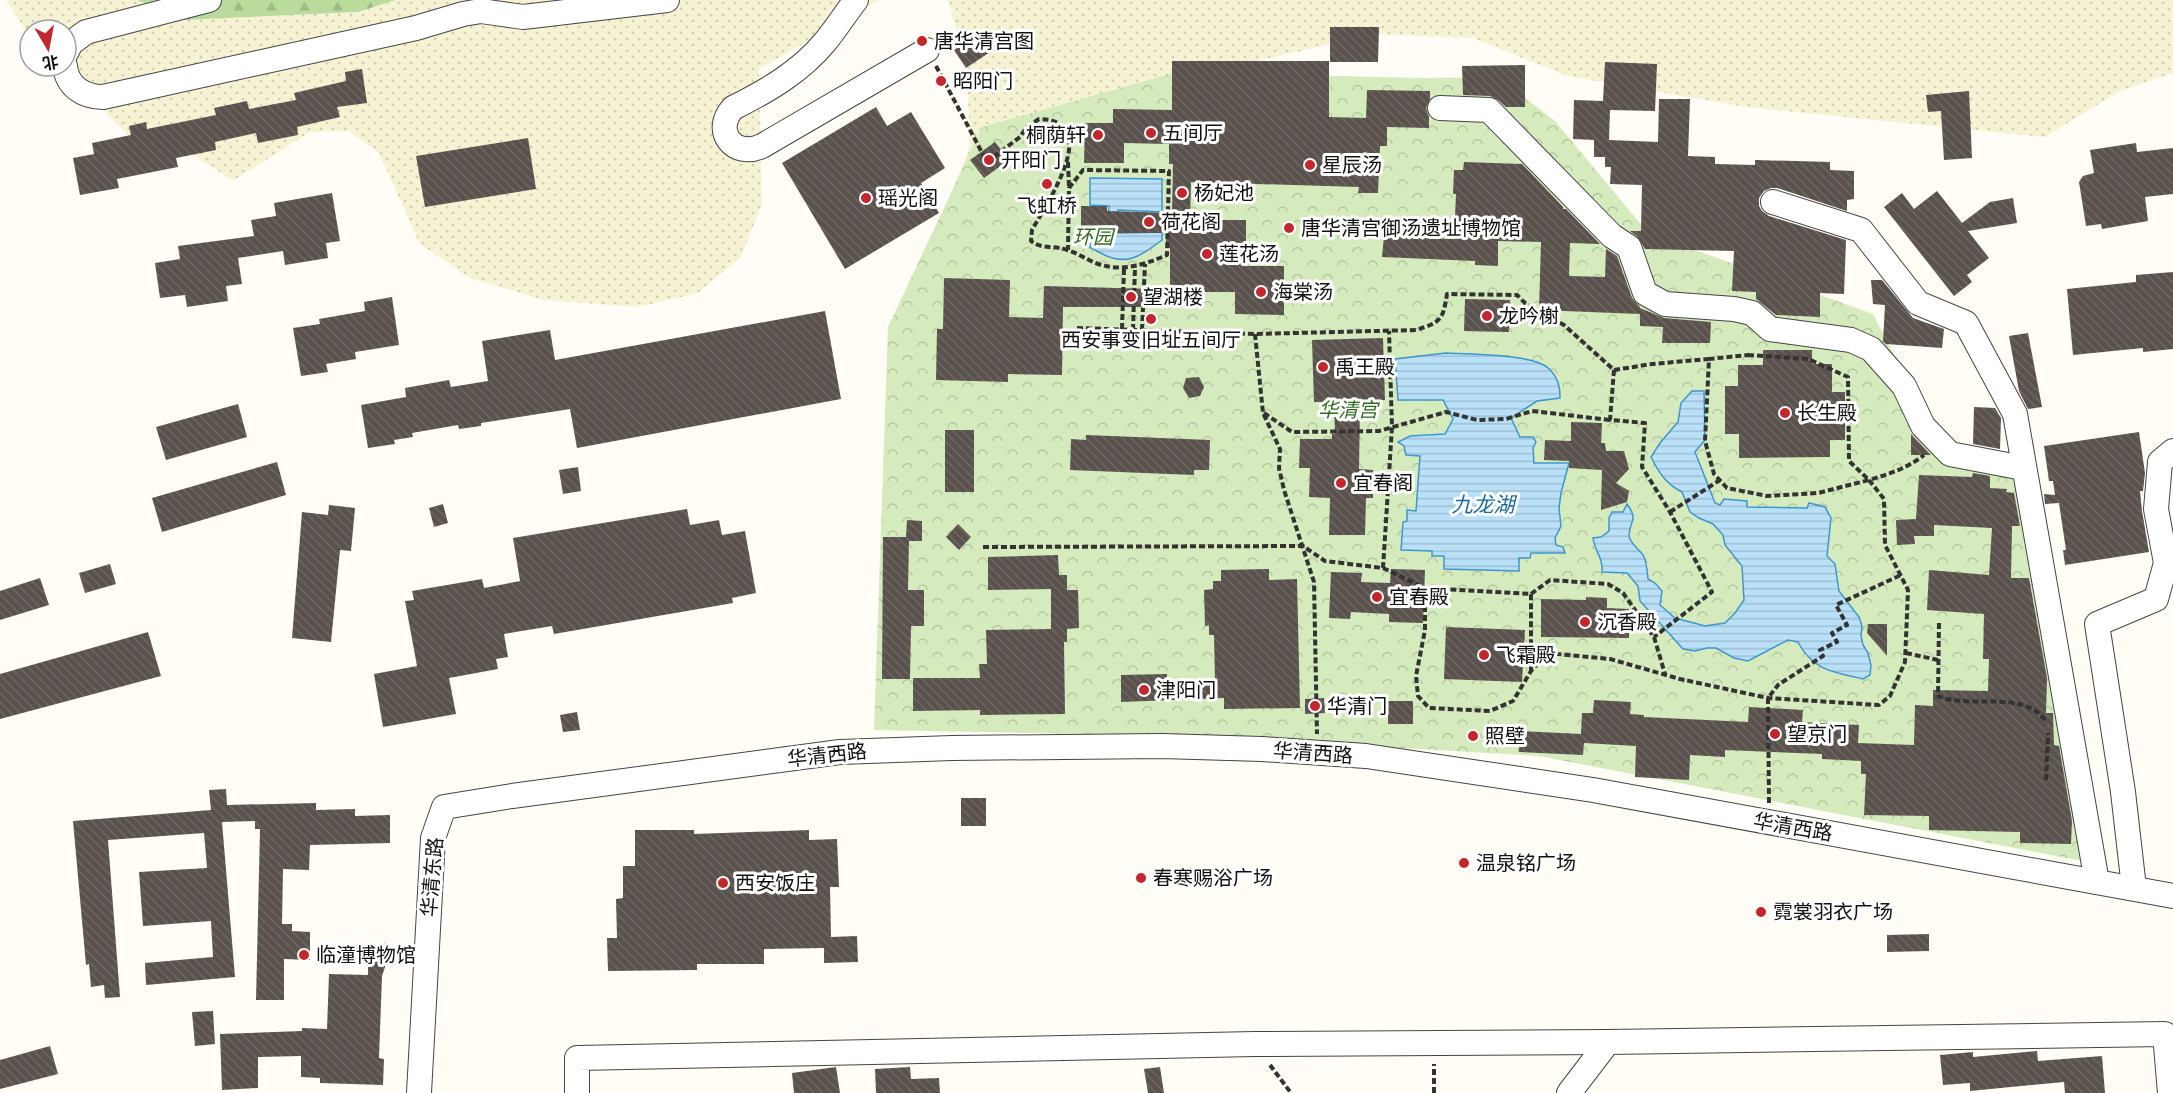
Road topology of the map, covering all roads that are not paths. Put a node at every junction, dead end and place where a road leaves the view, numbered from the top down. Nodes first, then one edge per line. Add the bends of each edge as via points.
1 (209, 0) edge
2 (667, 0) edge
3 (856, 0) edge
4 (78, 36) edge
5 (927, 50) road end
6 (68, 78) edge
7 (1440, 108) dead end
8 (1773, 202) dead end
9 (2173, 451) edge
10 (2023, 468) junction
11 (444, 807) joint
12 (2097, 882) junction
13 (2134, 888) junction
14 (2173, 896) edge
15 (1608, 1042) junction
16 (419, 1093) edge
17 (577, 1093) edge
18 (1569, 1093) edge
19 (2170, 1093) edge

1 - 4 street
2 - 6 street via 523,17 481,11 103,97 79,91
3 - 5 street via 802,66 769,90 733,108 725,126 733,145 747,150 762,146
7 - 10 street via 1489,110 1612,236 1629,247 1645,293 1665,304 1752,313 1770,329 1851,340 1871,350 1904,386 1923,426 1950,454
8 - 10 street via 1861,230 1918,303 1966,323 2014,414
9 - 13 street via 2160,462 2156,509 2166,562 2156,599 2097,624
10 - 12 street
11 - 12 street, 华清西路 via 840,752 1162,746 1317,753 1366,756 1593,790
11 - 16 street, 华清东路 via 433,838
12 - 13 street, 华清西路
13 - 14 street, 华清西路
15 - 17 street via 1254,1044 577,1058
15 - 18 street
15 - 19 street via 2165,1034

